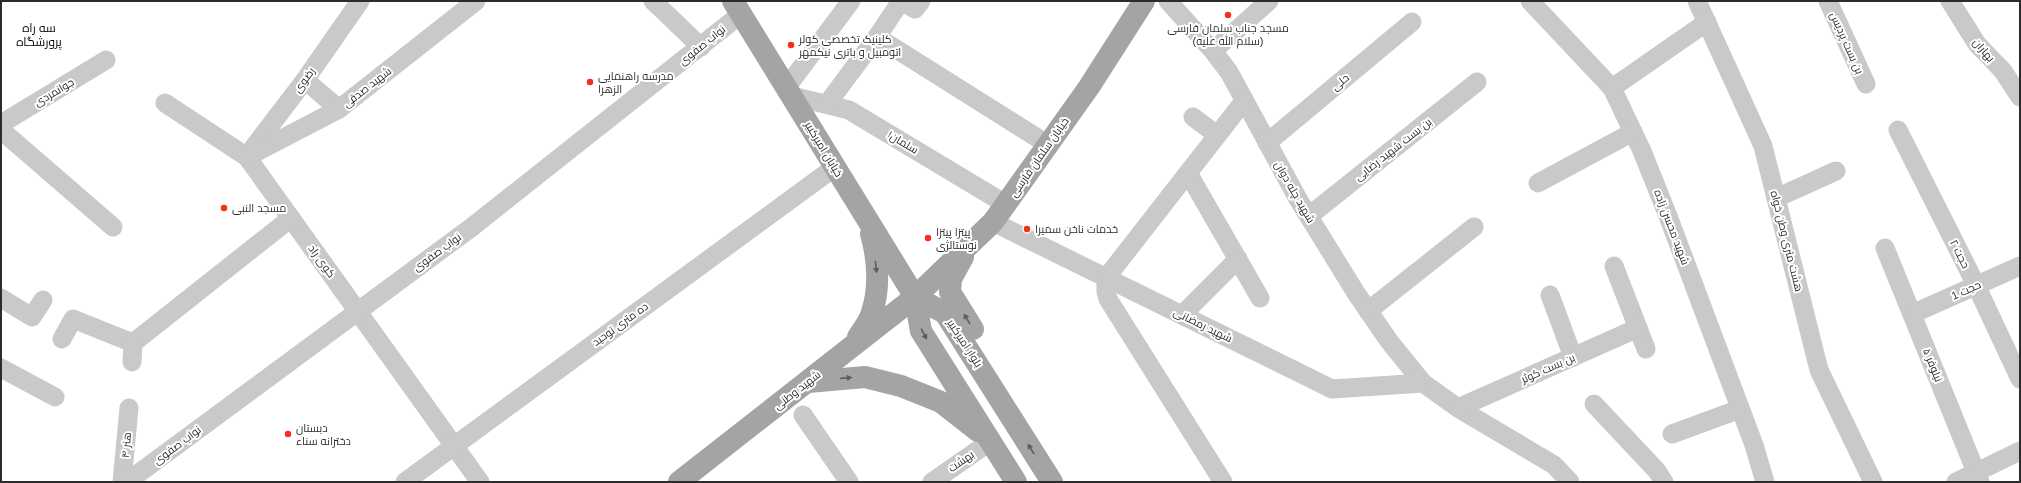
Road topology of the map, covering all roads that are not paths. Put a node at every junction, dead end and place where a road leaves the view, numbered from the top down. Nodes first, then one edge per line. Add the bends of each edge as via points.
1 (360, 1) edge
2 (476, 1) edge
3 (653, 1) edge
4 (851, 1) edge
5 (921, 1) edge
6 (1144, 1) edge
7 (1168, 1) edge
8 (1269, 1) edge
9 (1530, 1) edge
10 (1697, 1) edge
11 (1828, 1) edge
12 (1950, 1) edge
13 (737, 7) edge
14 (1412, 22) dead end
15 (1707, 22) junction
16 (877, 37) junction
17 (701, 47) junction
18 (1213, 51) junction
19 (106, 60) dead end
20 (305, 80) junction
21 (1477, 82) dead end
22 (1866, 84) dead end
23 (1612, 88) junction
24 (789, 92) junction
25 (2020, 97) edge
26 (1244, 101) junction
27 (165, 103) dead end
28 (827, 104) junction
29 (339, 109) junction
30 (1193, 117) dead end
31 (1, 124) edge
32 (1, 130) edge
33 (1898, 130) dead end
34 (1633, 132) junction
35 (1217, 136) junction
36 (1267, 143) junction
37 (1047, 144) junction
38 (247, 157) junction
39 (835, 167) junction
40 (1836, 171) dead end
41 (1188, 173) junction
42 (1538, 183) dead end
43 (1776, 198) junction
44 (1007, 204) junction
45 (865, 216) junction
46 (1309, 216) junction
47 (291, 218) junction
48 (993, 222) junction
49 (112, 227) dead end
50 (1474, 227) dead end
51 (968, 246) junction
52 (1885, 248) dead end
53 (1238, 259) junction
54 (1614, 266) dead end
55 (2020, 266) edge
56 (1106, 278) junction
57 (1976, 285) junction
58 (1550, 295) dead end
59 (915, 297) junction
60 (1, 298) edge
61 (1260, 298) dead end
62 (43, 300) dead end
63 (357, 310) junction
64 (1368, 311) junction
65 (1912, 314) junction
66 (1182, 315) junction
67 (1638, 328) junction
68 (62, 339) dead end
69 (133, 343) junction
70 (854, 345) junction
71 (1646, 349) dead end
72 (1573, 357) junction
73 (132, 362) dead end
74 (1, 368) edge
75 (981, 369) junction
76 (2020, 379) edge
77 (808, 382) junction
78 (1423, 383) junction
79 (55, 397) dead end
80 (1594, 404) dead end
81 (129, 408) dead end
82 (1458, 408) junction
83 (1740, 409) junction
84 (803, 415) dead end
85 (1672, 434) dead end
86 (991, 441) junction
87 (454, 446) junction
88 (2020, 451) edge
89 (1978, 477) edge
90 (122, 482) edge
91 (127, 482) edge
92 (405, 482) edge
93 (480, 482) edge
94 (679, 482) edge
95 (849, 482) edge
96 (932, 482) edge
97 (1016, 482) edge
98 (1052, 482) edge
99 (1223, 482) edge
100 (1570, 482) edge
101 (1664, 482) edge
102 (1765, 482) edge
103 (1873, 482) edge
104 (1956, 482) edge

1 - 20 street, رضوی
2 - 29 street, شهید صدقی
3 - 17 street
4 - 24 street
5 - 16 street via 915,9 901,1
6 - 37 main road, خیابان سلمان فارسی via 1089,87
7 - 18 street, شهید چله دوان
8 - 18 street
9 - 23 street, شهید محسن زاده
10 - 15 street, هشت متری وطن خواه
11 - 22 street, بن بست پردیس
12 - 25 street, بهاران via 1977,44 2003,71
13 - 17 street, نواب صفوی
13 - 24 main road, خیابان امیرکبیر
14 - 36 street, حلی
15 - 23 street
15 - 43 street, هشت متری وطن خواه via 1763,146
16 - 28 street
16 - 37 street
17 - 63 street, نواب صفوی via 472,227
18 - 26 street, شهید چله دوان via 1229,72
19 - 31 street, جوانمردی
20 - 29 street
20 - 38 street, رضوی
21 - 46 street, بن بست شهید رضایی
23 - 34 street, شهید محسن زاده
24 - 28 street, سلمان۱
24 - 39 main road, خیابان امیرکبیر
26 - 35 street
26 - 36 street, شهید چله دوان
27 - 38 street, کوی راد
28 - 44 street, سلمان۱ via 849,110
29 - 38 street, شهید صدقی
30 - 35 street
32 - 49 street
33 - 57 street, حجت ۲
34 - 42 street
34 - 83 street, شهید محسن زاده via 1668,216
35 - 41 street
36 - 46 street, شهید چله دوان
37 - 44 main road, خیابان سلمان فارسی
38 - 47 street, کوی راد
39 - 45 main road, خیابان امیرکبیر
39 - 87 street, ده متری توحید
40 - 43 street
41 - 53 street
41 - 56 street
43 - 103 street, هشت متری وطن خواه via 1819,370
44 - 48 main road, خیابان سلمان فارسی
45 - 59 main road, خیابان امیرکبیر
45 -> 70 main road via 874,243 878,284 872,313
46 - 64 street, شهید چله دوان
47 - 63 street, کوی راد
47 - 69 street
48 - 51 main road, خیابان سلمان فارسی
48 - 56 street, شهید رمضانی
50 - 64 street
51 - 59 main road, خیابان سلمان فارسی
75 -> 51 main road via 980,342 950,292 951,279
52 - 65 street, نیلوفر ۵
53 - 61 street
53 - 66 street
54 - 67 street
55 - 57 street, حجت 1
56 - 66 street, شهید رمضانی
56 - 99 street via 1108,299
57 - 65 street, حجت 1
57 - 76 street, حجت ۲
58 - 72 street
59 - 70 main road, شهید وطنی
59 - 75 main road, بلوار امیرکبیر via 945,313
59 -> 86 main road via 922,331
60 - 62 street via 32,317
63 - 87 street, کوی راد
63 - 91 street, نواب صفوی
64 - 78 street, شهید چله دوان
65 - 89 street, نیلوفر ۵
66 - 78 street, شهید رمضانی via 1332,389
67 - 71 street
67 - 72 street, بن بست کوثر
68 - 69 street via 73,319
69 - 73 street
70 - 77 main road, شهید وطنی
72 - 82 street, بن بست کوثر
74 - 79 street
98 -> 75 main road, بلوار امیرکبیر
77 -> 86 main road via 865,376 901,386 941,402
77 - 94 main road, شهید وطنی
78 - 82 street, شهید چله دوان
80 - 101 street via 1657,471
81 - 90 street, هنر ۴
82 - 100 street, شهید چله دوان via 1554,465
83 - 85 street
83 - 102 street, شهید محسن زاده
84 - 95 street
86 - 96 street, بهشت
86 - 97 main road
87 - 92 street, ده متری توحید
87 - 93 street, کوی راد
88 - 89 street
89 - 104 street

